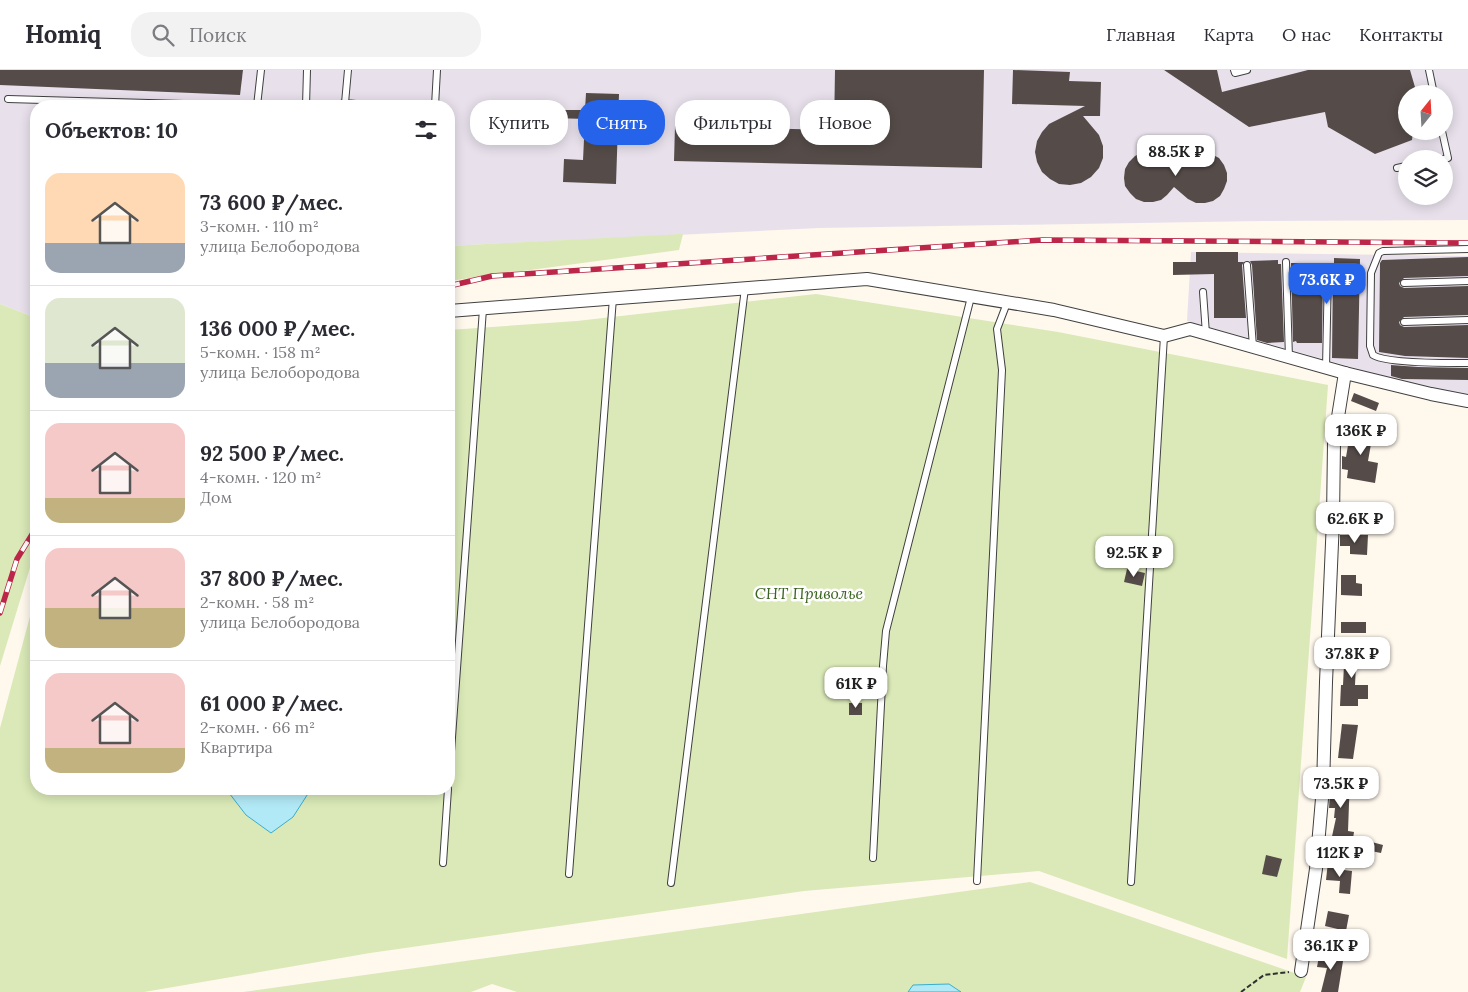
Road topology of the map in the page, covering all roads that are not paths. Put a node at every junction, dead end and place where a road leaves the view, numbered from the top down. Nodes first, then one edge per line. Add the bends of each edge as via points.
1 (261, 70) edge
2 (307, 70) edge
3 (348, 70) edge
4 (437, 70) edge
5 (1234, 70) edge
6 (1247, 70) edge
7 (1429, 70) edge
8 (1432, 85) edge
9 (8, 98) dead end
10 (257, 100) edge
11 (306, 100) edge
12 (346, 100) edge
13 (435, 100) edge
14 (30, 102) edge
15 (1468, 249) edge
16 (1286, 262) dead end
17 (1247, 265) dead end
18 (1328, 269) dead end
19 (1468, 282) edge
20 (1404, 283) dead end
21 (745, 288) junction
22 (1203, 292) dead end
23 (972, 297) junction
24 (613, 298) junction
25 (1007, 303) junction
26 (483, 309) junction
27 (455, 311) edge
28 (1468, 320) edge
29 (1404, 322) dead end
30 (1206, 334) junction
31 (1164, 336) junction
32 (1253, 347) junction
33 (1289, 358) junction
34 (1468, 363) edge
35 (1326, 368) junction
36 (1345, 373) junction
37 (1468, 401) edge
38 (455, 696) edge
39 (448, 795) edge
40 (873, 858) dead end
41 (443, 863) dead end
42 (570, 874) dead end
43 (977, 880) dead end
44 (1131, 882) dead end
45 (670, 883) dead end
46 (1301, 971) road end

1 - 10 lane
2 - 11 lane
3 - 12 lane
4 - 13 lane
5 - 6 lane via 1235,73
7 - 8 lane
9 - 14 lane
15 - 34 lane via 1379,253 1371,273 1370,346 1373,355 1384,360
16 - 33 lane
17 - 32 lane
18 - 35 lane
19 - 20 lane
21 - 23 street via 867,279
21 - 24 street
21 - 45 lane
22 - 30 lane
23 - 25 street
23 - 40 lane via 886,630
24 - 26 street
24 - 42 lane
25 - 31 street via 1054,310
25 - 43 lane via 997,329 1002,370
26 - 27 street
26 - 38 lane
28 - 29 lane
30 - 31 street via 1190,329
30 - 32 street
31 - 44 lane
32 - 33 street
33 - 35 street
35 - 36 street
36 - 37 street
36 - 46 street via 1334,442 1323,787 1316,869
39 - 41 lane

